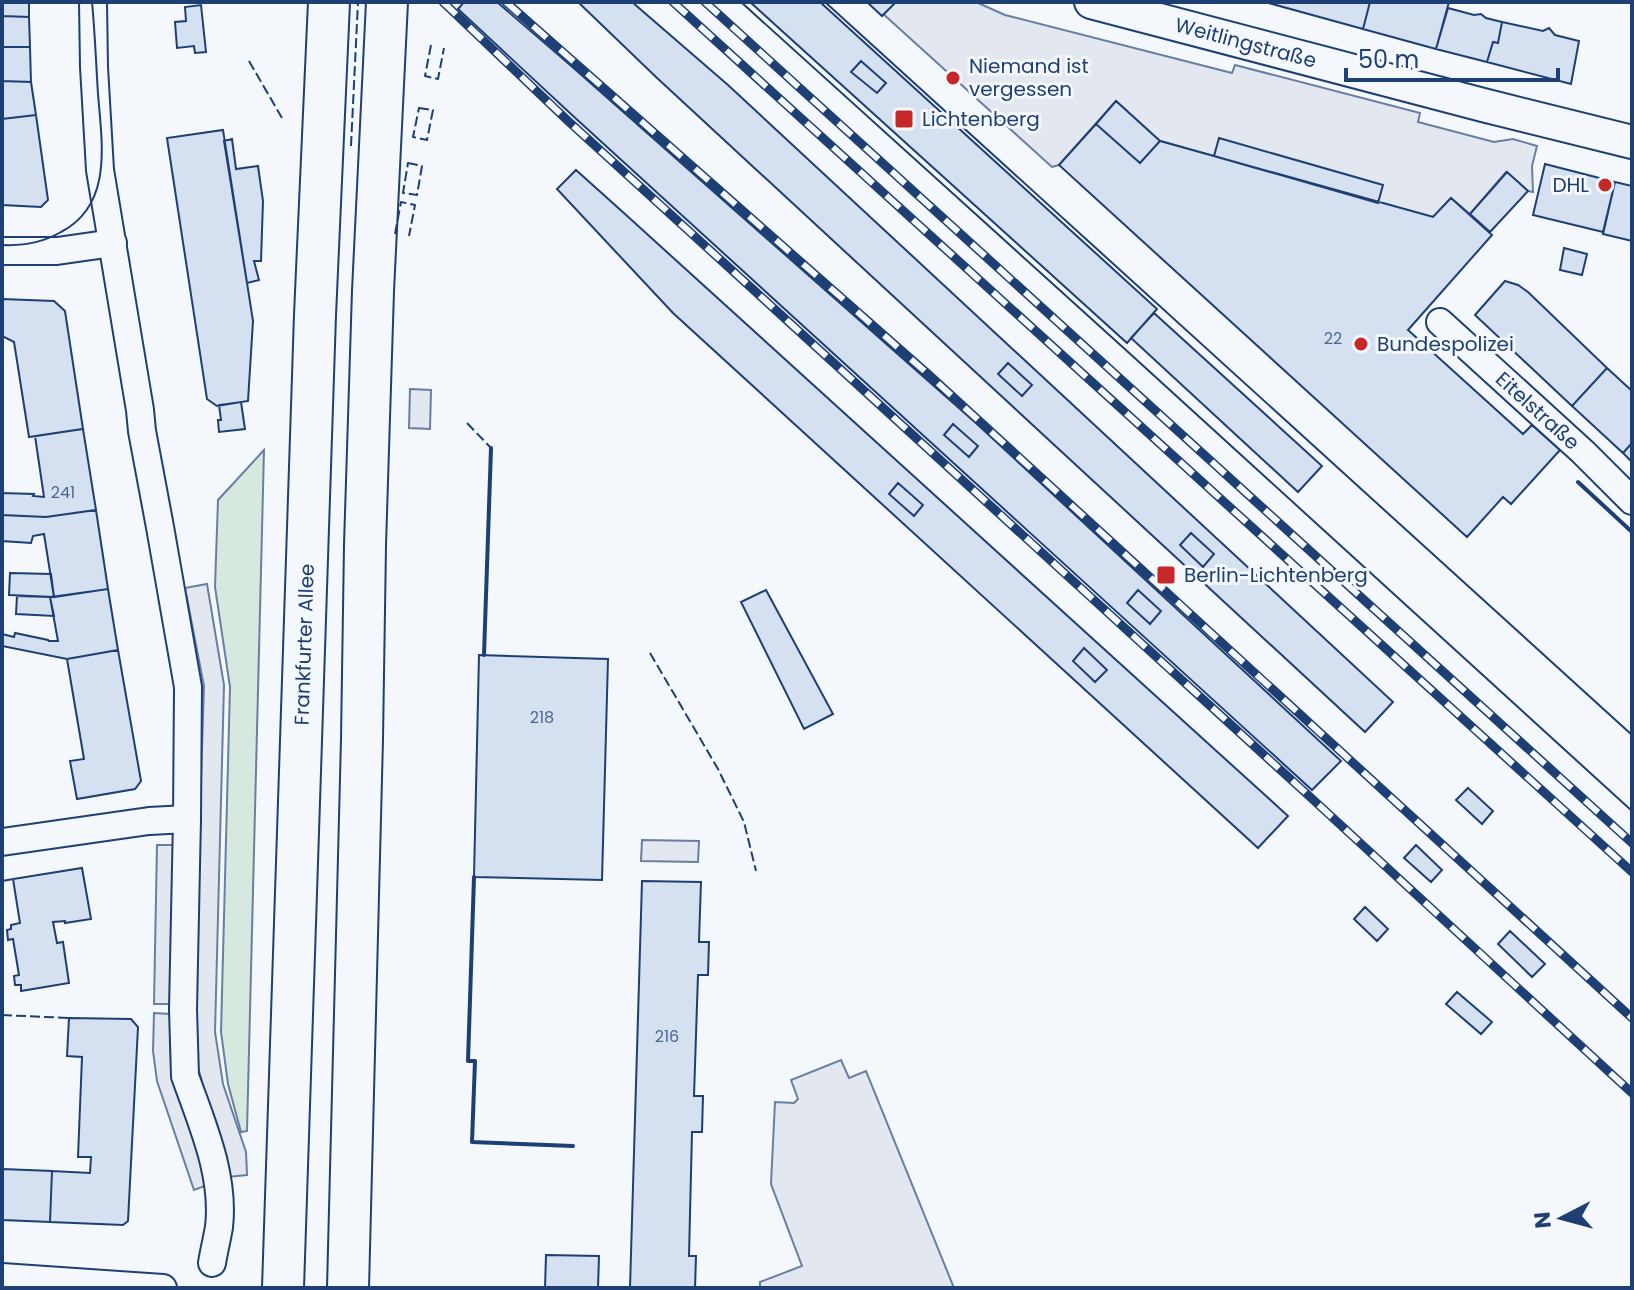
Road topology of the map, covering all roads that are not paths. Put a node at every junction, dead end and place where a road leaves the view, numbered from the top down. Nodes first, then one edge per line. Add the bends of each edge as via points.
1 (93, 2) edge
2 (329, 2) edge
3 (387, 2) edge
4 (1091, 2) edge
5 (1165, 11) edge
6 (1632, 142) edge
7 (113, 243) junction
8 (2, 251) edge
9 (1440, 322) dead end
10 (1632, 501) edge
11 (187, 819) junction
12 (2, 842) edge
13 (212, 1263) dead end
14 (2, 1277) edge
15 (163, 1288) edge
16 (283, 1288) edge
17 (348, 1288) edge

1 - 7 street via 100,170
2 - 16 main road, Frankfurter Allee
3 - 17 main road via 365,530
4 - 5 street, Weitlingstraße
5 - 6 street, Weitlingstraße via 1469,102
7 - 8 street
7 - 11 street via 188,687
9 - 10 street, Eitelstraße
11 - 12 street
11 - 13 street via 185,1076 218,1180 219,1224
14 - 15 street

